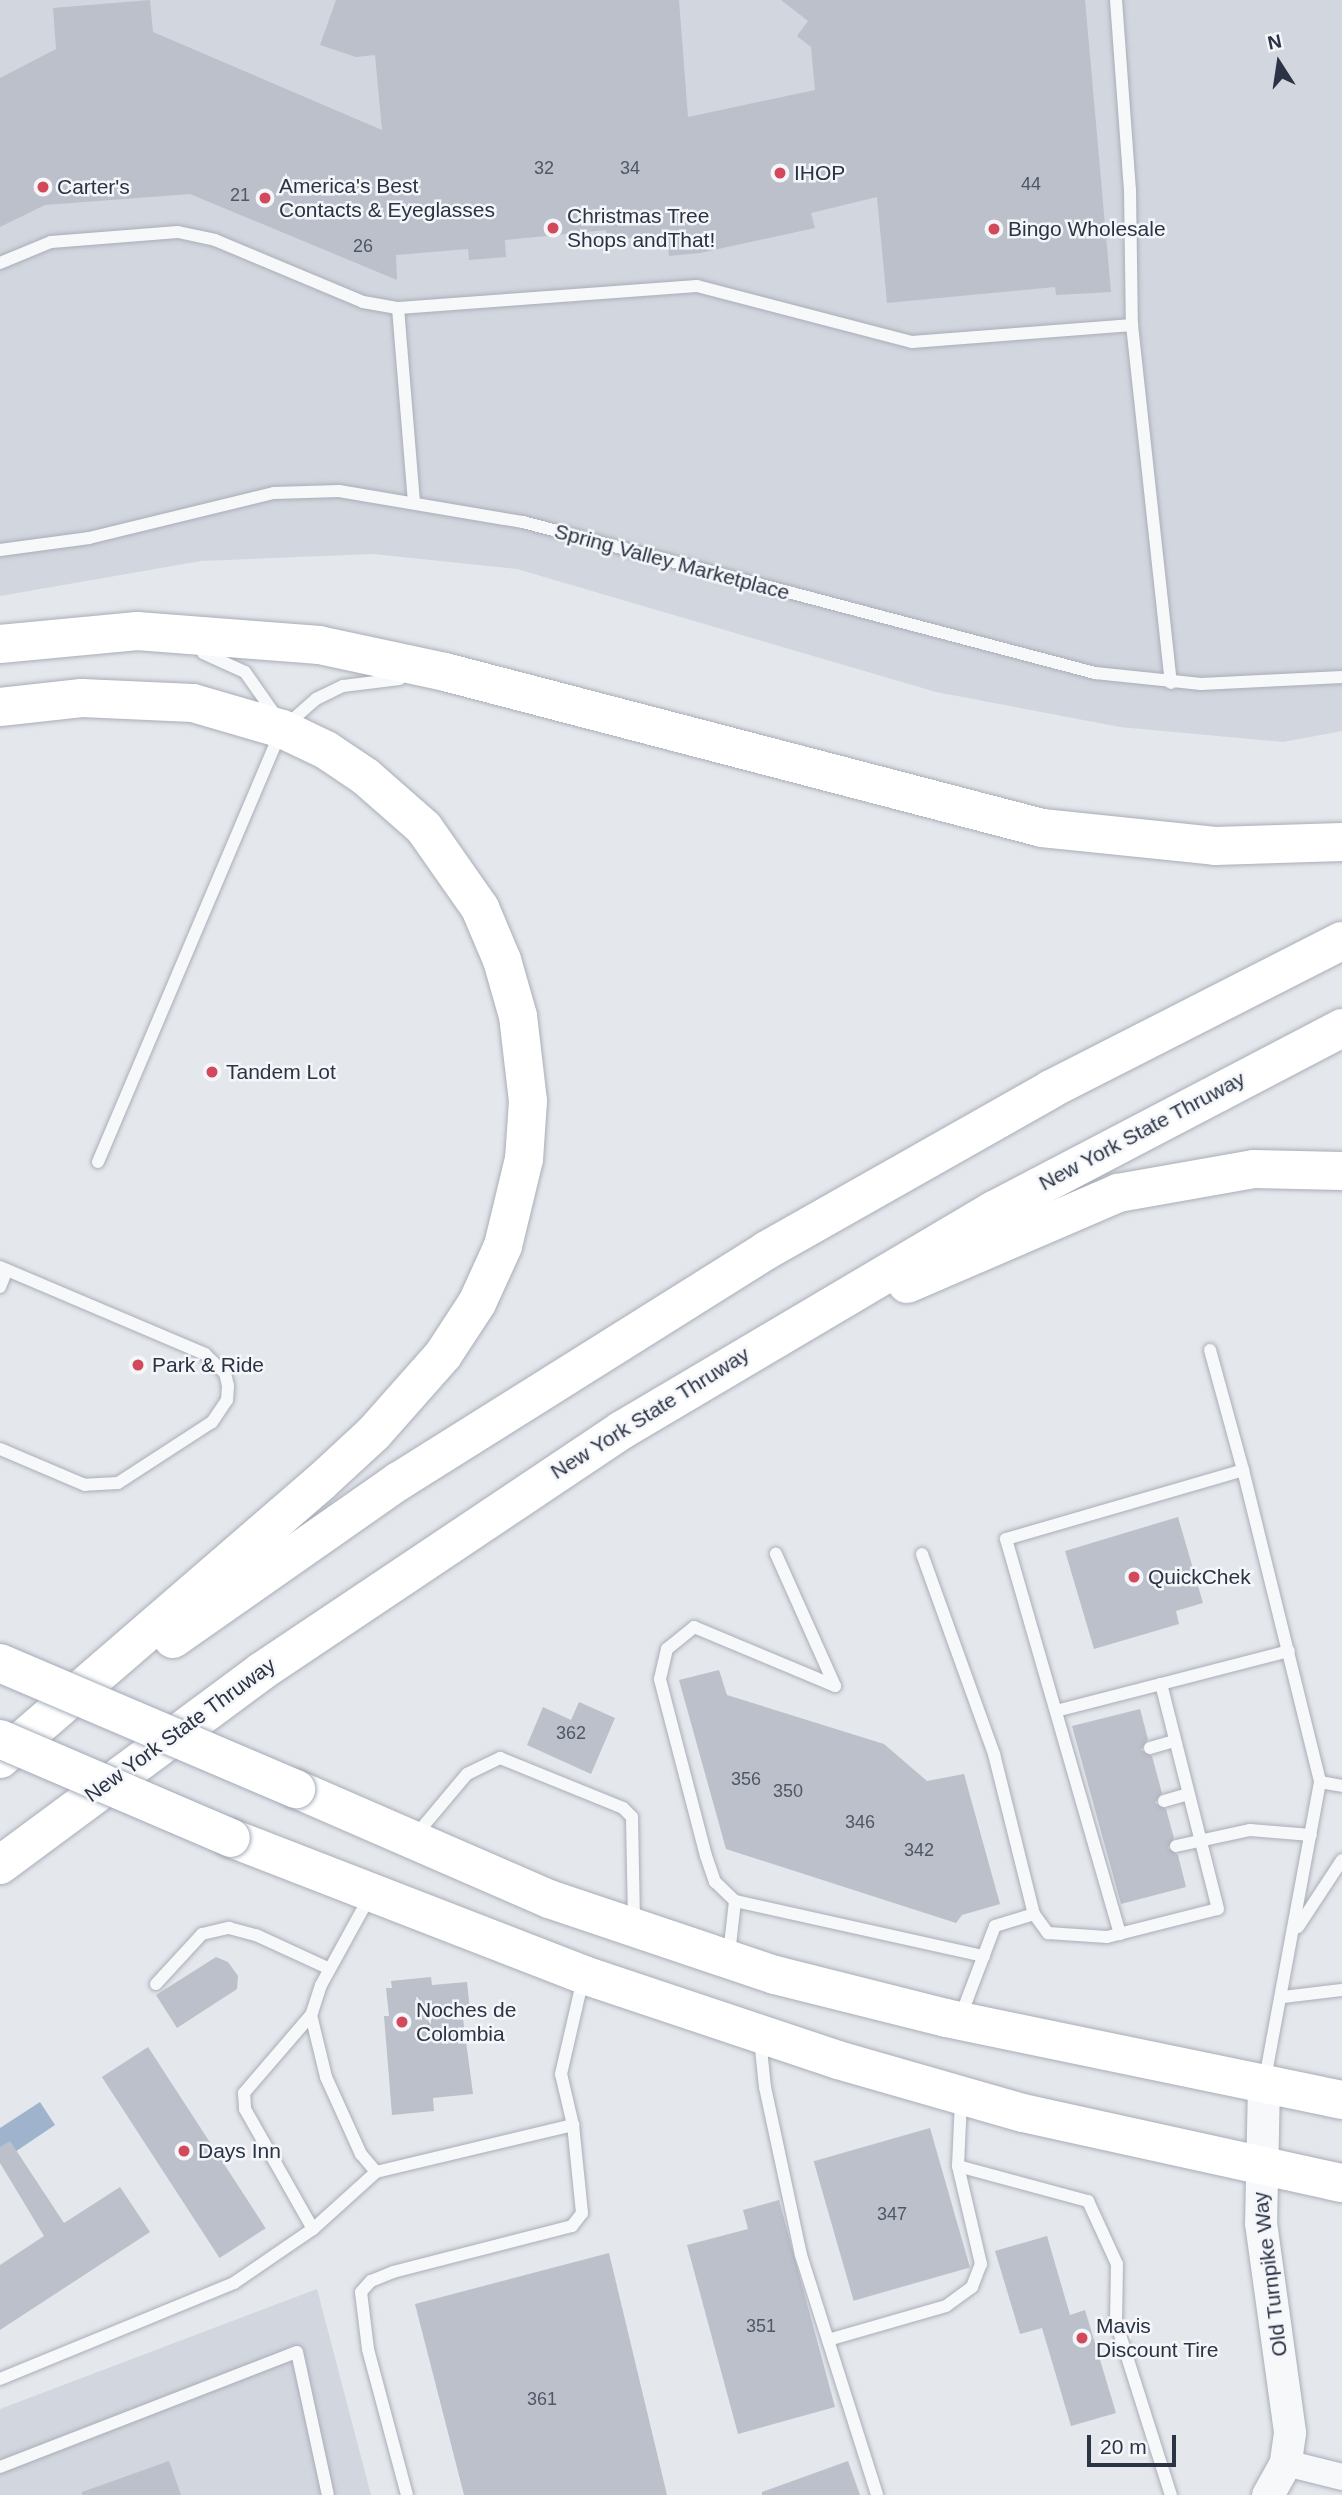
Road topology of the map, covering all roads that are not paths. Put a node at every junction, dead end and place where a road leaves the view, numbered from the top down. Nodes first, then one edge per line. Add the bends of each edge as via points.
1 (1115, 0) edge
2 (0, 262) edge
3 (398, 308) junction
4 (1132, 325) junction
5 (414, 502) junction
6 (0, 550) edge
7 (0, 644) edge
8 (96, 650) dead end
9 (191, 653) dead end
10 (0, 654) edge
11 (1342, 677) edge
12 (1171, 683) junction
13 (0, 707) edge
14 (607, 714) junction
15 (282, 729) junction
16 (1342, 842) edge
17 (1342, 941) edge
18 (1342, 1028) edge
19 (99, 1162) dead end
20 (1342, 1171) edge
21 (4, 1268) edge
22 (0, 1287) edge
23 (1210, 1350) dead end
24 (713, 1372) junction
25 (0, 1449) edge
26 (1242, 1470) junction
27 (776, 1554) dead end
28 (922, 1554) dead end
29 (1289, 1651) junction
30 (0, 1663) edge
31 (1161, 1684) junction
32 (1055, 1711) junction
33 (0, 1740) edge
34 (1175, 1741) junction
35 (1150, 1748) dead end
36 (0, 1759) edge
37 (0, 1769) edge
38 (1320, 1782) junction
39 (1342, 1786) edge
40 (1188, 1794) junction
41 (1164, 1801) dead end
42 (1311, 1835) junction
43 (411, 1840) junction
44 (1199, 1840) junction
45 (1176, 1846) dead end
46 (1342, 1860) edge
47 (0, 1865) edge
48 (371, 1894) junction
49 (735, 1901) junction
50 (1034, 1914) junction
51 (634, 1931) junction
52 (1120, 1934) junction
53 (1294, 1934) junction
54 (984, 1956) junction
55 (728, 1962) junction
56 (330, 1969) junction
57 (584, 1975) junction
58 (156, 1983) dead end
59 (1342, 1990) edge
60 (1283, 1997) junction
61 (311, 2015) junction
62 (959, 2021) junction
63 (759, 2035) junction
64 (1264, 2084) junction
65 (961, 2096) junction
66 (1342, 2100) edge
67 (573, 2125) junction
68 (958, 2166) junction
69 (1260, 2166) junction
70 (376, 2172) junction
71 (1342, 2183) edge
72 (313, 2229) junction
73 (828, 2340) junction
74 (0, 2379) edge
75 (1286, 2463) junction
76 (0, 2467) edge
77 (1342, 2477) edge
78 (328, 2495) edge
79 (407, 2495) edge
80 (877, 2495) edge
81 (1171, 2495) edge
82 (1268, 2495) edge

1 - 4 lane via 1130,190
2 - 3 lane via 51,242 189,233 363,302
3 - 4 lane via 697,286 912,342
3 - 5 lane
4 - 12 lane
5 - 6 lane, Spring Valley Marketplace via 295,490 89,538
5 - 12 lane, Spring Valley Marketplace via 578,535 1035,661
7 - 14 main road via 137,631 274,639 359,652
8 - 10 lane
9 - 15 lane via 219,656 246,672 266,695
11 - 12 lane, Spring Valley Marketplace
13 - 15 main road via 82,698 169,700 235,712
14 - 15 lane via 378,679 343,686 316,699
14 - 16 main road via 1042,828 1215,846
15 - 19 lane
15 - 36 main road via 345,763 415,820 452,863 491,933 511,986 527,1072 526,1139 511,1219 477,1303 443,1355 398,1407 321,1482
17 - 37 main road via 991,1122 674,1306 355,1512
18 - 24 main road, New York State Thruway via 1017,1196
20 - 24 main road via 1254,1169 1185,1177 1118,1193
21 - 22 lane
21 - 25 lane via 205,1354 225,1374 228,1386 221,1412 212,1422 118,1483 85,1485
23 - 26 lane
24 - 47 main road, New York State Thruway via 340,1616
26 - 29 lane
26 - 32 lane via 1006,1539
27 - 49 lane via 835,1686 694,1627 667,1649 660,1679 706,1856 715,1882
28 - 50 lane via 990,1741
29 - 31 lane
29 - 38 lane
30 - 43 main road, bridge
31 - 32 lane
31 - 34 lane
32 - 52 lane via 1077,1768
33 - 48 main road, bridge
34 - 35 lane
34 - 40 lane
38 - 39 lane
38 - 42 lane
40 - 41 lane
40 - 44 lane
42 - 44 lane via 1250,1830
42 - 53 lane
43 - 51 main road
43 - 51 lane via 467,1774 500,1758 623,1808 632,1817
44 - 45 lane
44 - 52 lane via 1218,1909
46 - 53 lane
48 - 56 lane
48 - 57 main road
49 - 54 lane
49 - 55 lane
50 - 52 lane via 1048,1933
50 - 54 lane via 995,1926
51 - 55 main road
53 - 60 lane
54 - 62 lane
55 - 62 main road
56 - 58 lane via 256,1935 229,1928 202,1934
56 - 61 lane
57 - 63 main road
57 - 67 lane via 561,2074
59 - 60 lane
60 - 64 lane
61 - 70 lane via 326,2077 362,2154
61 - 72 lane via 244,2093 245,2109
62 - 64 main road
63 - 65 main road
63 - 73 lane via 765,2087 801,2255
64 - 66 main road
64 - 69 street, Old Turnpike Way
65 - 68 lane
65 - 69 main road
67 - 70 lane
67 - 79 lane via 582,2213 572,2226 393,2272 371,2281 361,2292 359,2312
68 - 73 lane via 981,2264 972,2287 946,2306
68 - 81 lane via 1088,2201 1117,2264 1116,2322
69 - 71 main road
69 - 75 street, Old Turnpike Way via 1261,2223 1289,2418
70 - 72 lane
72 - 74 lane via 234,2283
73 - 80 lane
75 - 77 street
75 - 82 street
76 - 78 lane via 297,2352

